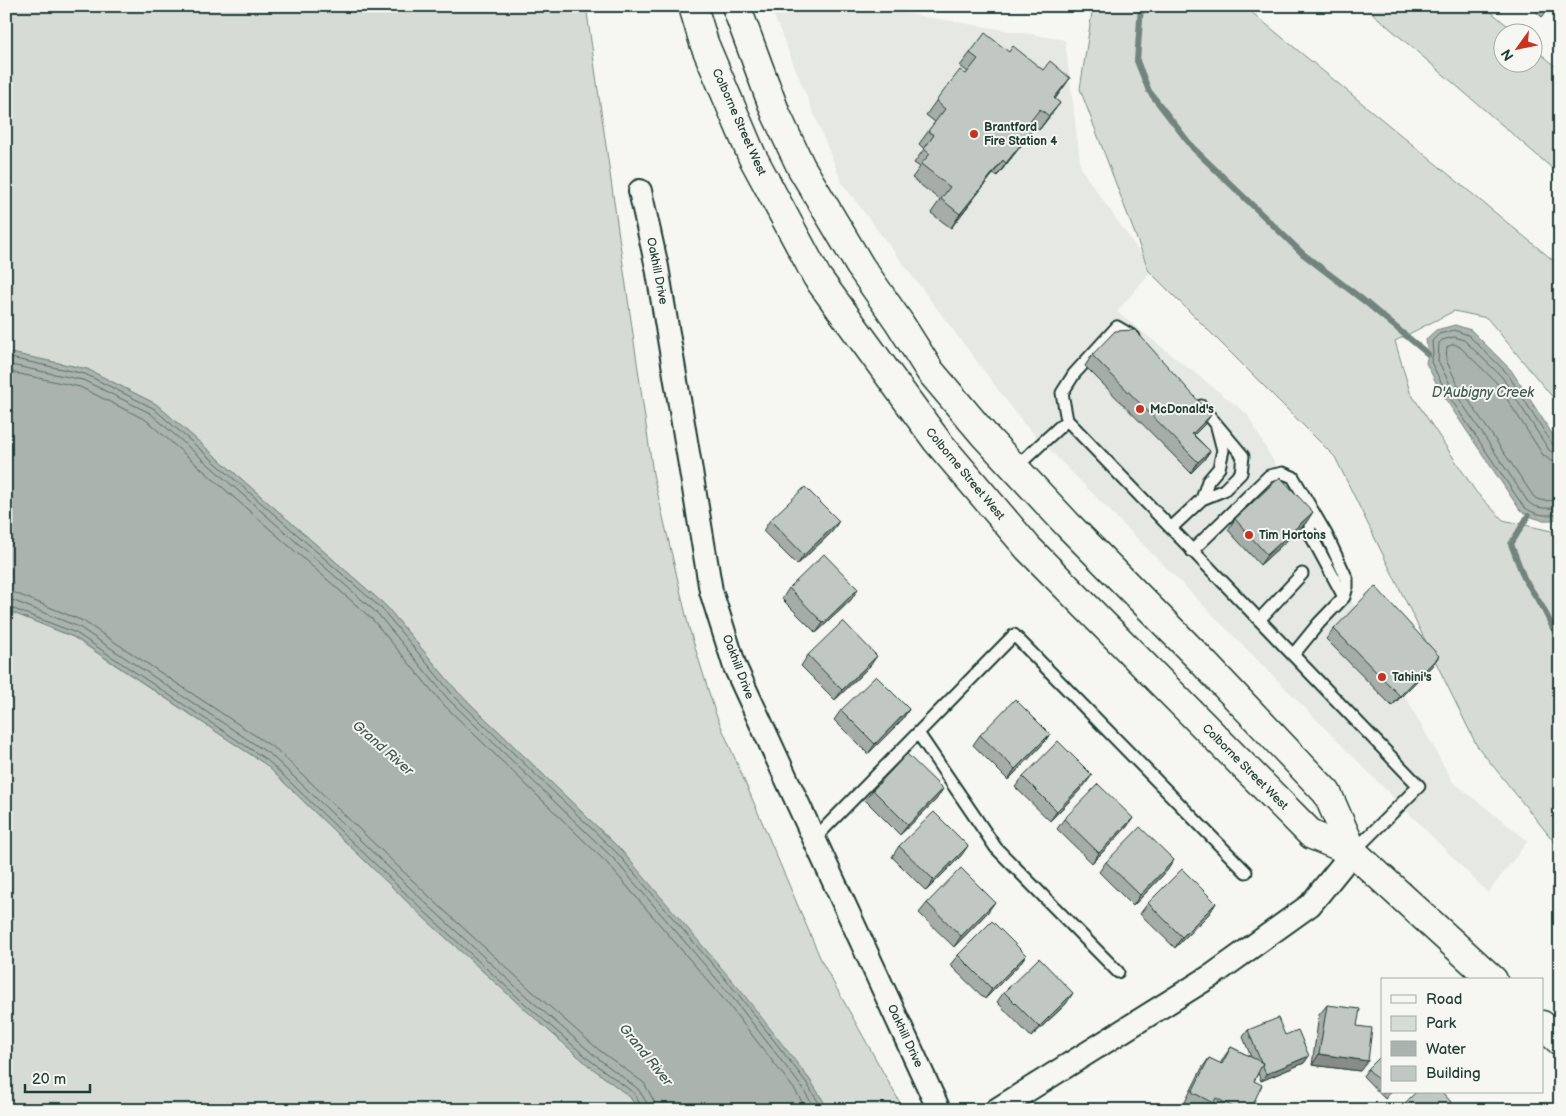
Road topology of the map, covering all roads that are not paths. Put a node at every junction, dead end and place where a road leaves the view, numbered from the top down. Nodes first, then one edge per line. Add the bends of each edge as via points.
1 (693, 6) edge
2 (736, 6) edge
3 (640, 191) dead end
4 (1144, 343) edge
5 (1196, 401) edge
6 (1067, 420) junction
7 (1216, 423) junction
8 (1015, 468) junction
9 (1202, 499) junction
10 (1171, 528) junction
11 (1192, 551) junction
12 (1302, 574) dead end
13 (1259, 620) junction
14 (1293, 655) junction
15 (918, 733) junction
16 (814, 839) junction
17 (1353, 852) junction
18 (1246, 872) dead end
19 (1118, 972) dead end
20 (1492, 978) edge
21 (1544, 1027) edge
22 (1560, 1041) edge
23 (939, 1110) edge
24 (996, 1110) edge

1 - 17 main road, Colborne Street West via 704,43 752,156 817,277 936,441 1028,548 1312,834
2 - 8 main road, Colborne Street West via 776,114 801,167 860,266 930,371
3 - 16 street, Oakhill Drive via 659,277 712,592 735,667
4 - 6 lane via 1117,327 1074,374 1062,393
5 - 7 lane
6 - 8 lane
6 - 10 lane
7 - 9 lane via 1223,450
7 - 9 lane via 1243,456 1241,473 1224,490
8 - 17 main road, Colborne Street West via 1327,793
9 - 10 lane
10 - 11 lane
11 - 13 lane
11 - 14 lane via 1265,480 1284,473 1293,477 1347,579 1344,598
12 - 13 lane
13 - 14 lane
14 - 17 lane via 1419,786
15 - 16 lane
15 - 18 lane via 1014,635
15 - 19 lane via 996,848
16 - 23 street, Oakhill Drive
17 - 20 main road, Colborne Street West
17 - 24 street via 1310,905 1214,974
21 - 22 main road

